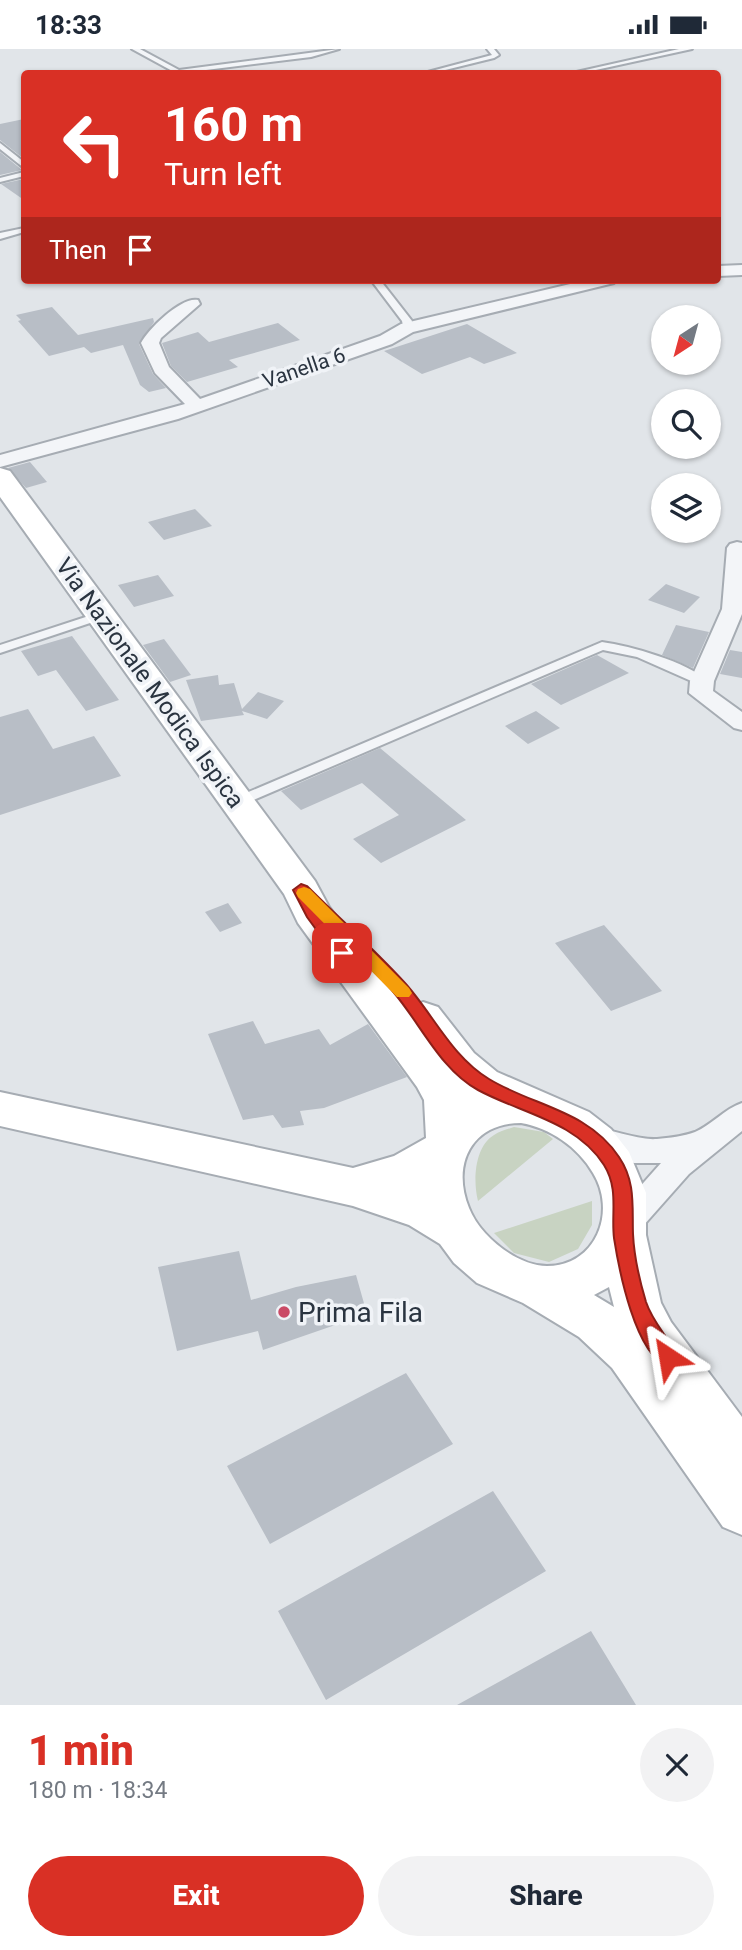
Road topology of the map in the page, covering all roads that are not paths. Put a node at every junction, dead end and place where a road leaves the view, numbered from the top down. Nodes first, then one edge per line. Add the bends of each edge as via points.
1 (135, 49) edge
2 (336, 49) edge
3 (490, 49) edge
4 (689, 49) edge
5 (173, 70) edge
6 (193, 70) edge
7 (439, 70) edge
8 (589, 70) edge
9 (0, 145) edge
10 (21, 163) edge
11 (21, 175) edge
12 (0, 180) edge
13 (21, 231) edge
14 (0, 236) edge
15 (742, 270) edge
16 (721, 271) edge
17 (378, 284) edge
18 (591, 284) edge
19 (192, 304) dead end
20 (407, 328) junction
21 (197, 406) junction
22 (0, 461) edge
23 (0, 477) edge
24 (737, 548) dead end
25 (101, 616) junction
26 (0, 649) edge
27 (702, 681) junction
28 (742, 723) edge
29 (237, 803) junction
30 (301, 890) junction
31 (532, 1108) junction
32 (0, 1109) edge
33 (742, 1115) edge
34 (593, 1139) junction
35 (703, 1141) junction
36 (446, 1146) junction
37 (353, 1187) junction
38 (456, 1230) junction
39 (624, 1230) junction
40 (535, 1286) junction
41 (742, 1458) edge
42 (742, 1509) edge

1 - 5 lane
2 - 6 lane
3 - 7 lane via 496,55
4 - 8 lane
9 - 10 lane
11 - 12 lane
13 - 14 lane
15 - 16 street
17 - 20 lane via 407,321
18 - 20 street, Vanella 6
19 - 21 street via 150,343 161,369
20 - 21 street, Vanella 6 via 386,340
21 - 22 street, Vanella 6
23 - 25 main road, Via Nazionale Modica Ispica
24 - 27 street via 733,609
25 - 26 lane
25 - 29 main road, Via Nazionale Modica Ispica
27 - 28 street via 701,693
27 - 29 lane via 645,655 602,646
29 - 30 main road, Via Nazionale Modica Ispica
30 - 31 main road via 400,989 459,1065 482,1084
30 - 36 main road via 312,913 432,1075 446,1100
31 - 34 main road via 557,1116
31 - 36 main road via 491,1109 474,1117
32 - 37 main road
33 - 35 street
34 - 35 street via 624,1149 664,1153
34 - 39 main road via 613,1163 622,1185
35 - 39 street via 656,1187
36 - 37 main road via 405,1171
36 - 38 main road via 442,1190
37 - 38 main road via 425,1212
38 - 40 main road via 491,1265
39 - 40 main road via 596,1272 570,1283
39 - 41 main road via 637,1304 653,1337
40 - 42 main road via 596,1322 630,1352

